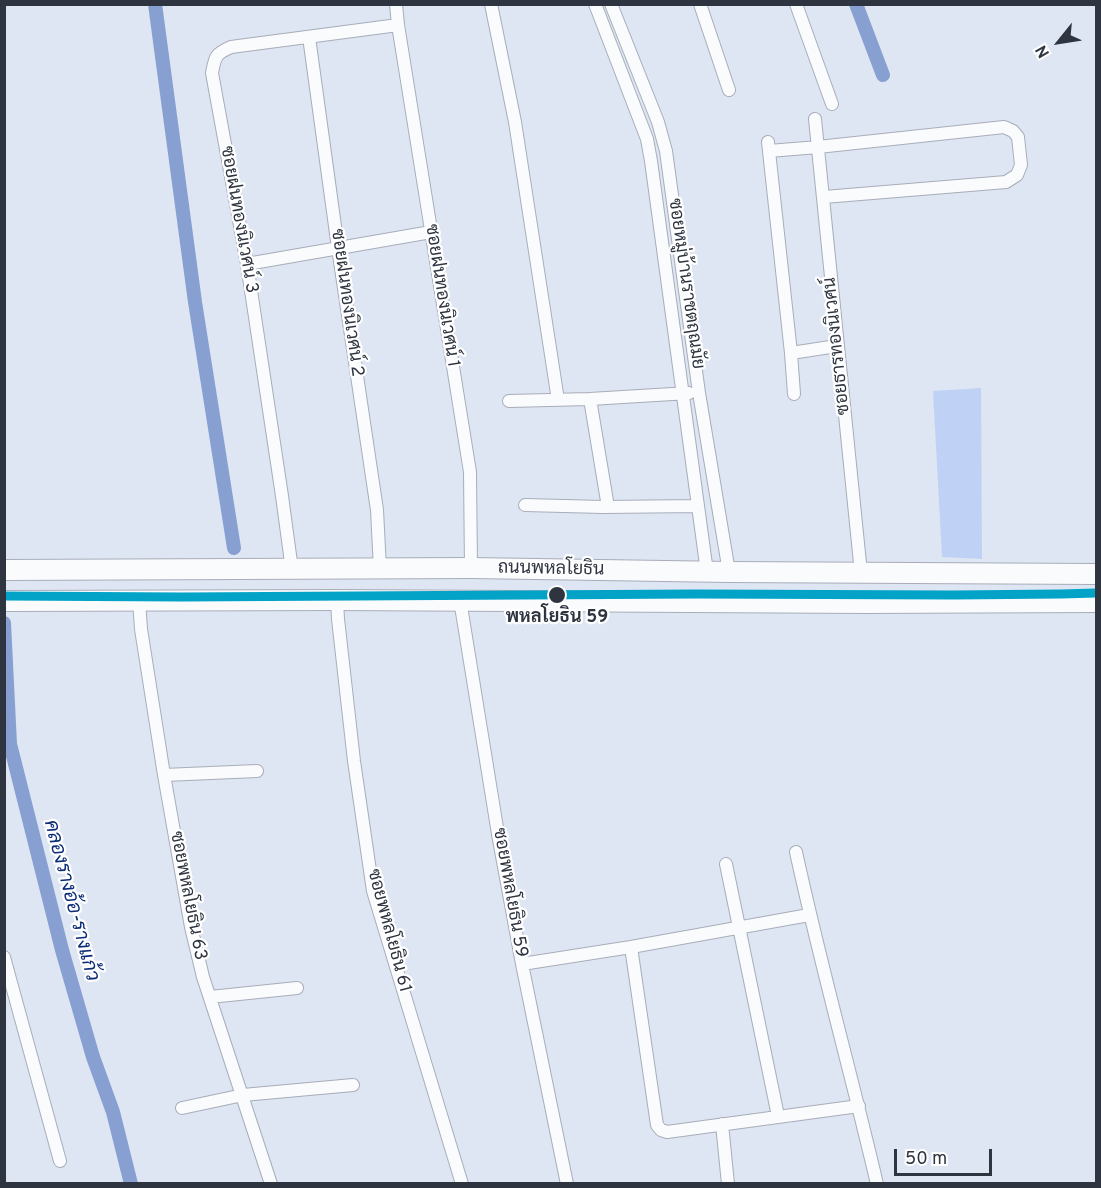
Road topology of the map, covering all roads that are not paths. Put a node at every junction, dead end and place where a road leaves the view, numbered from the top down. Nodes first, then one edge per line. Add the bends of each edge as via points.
1 (396, 4) edge
2 (491, 4) edge
3 (595, 4) edge
4 (611, 4) edge
5 (700, 4) edge
6 (796, 4) edge
7 (398, 25) junction
8 (622, 33) junction
9 (606, 36) junction
10 (309, 37) junction
11 (729, 90) dead end
12 (832, 104) dead end
13 (815, 119) dead end
14 (818, 147) junction
15 (824, 197) junction
16 (431, 232) junction
17 (338, 248) junction
18 (247, 264) junction
19 (837, 346) junction
20 (791, 353) junction
21 (699, 393) junction
22 (682, 394) junction
23 (794, 394) dead end
24 (590, 399) junction
25 (558, 400) junction
26 (509, 401) dead end
27 (525, 505) dead end
28 (699, 506) junction
29 (608, 507) junction
30 (471, 568) junction
31 (380, 569) junction
32 (7, 570) edge
33 (231, 570) junction
34 (292, 570) junction
35 (707, 572) junction
36 (729, 572) junction
37 (861, 573) junction
38 (1096, 574) edge
39 (234, 600) junction
40 (337, 600) junction
41 (460, 600) junction
42 (9, 601) edge
43 (139, 601) junction
44 (1096, 602) edge
45 (257, 771) dead end
46 (164, 775) junction
47 (796, 852) dead end
48 (726, 864) dead end
49 (809, 915) junction
50 (739, 927) junction
51 (631, 947) junction
52 (4, 957) edge
53 (522, 964) junction
54 (297, 988) dead end
55 (210, 997) junction
56 (353, 1085) dead end
57 (243, 1095) junction
58 (859, 1106) junction
59 (182, 1108) dead end
60 (778, 1116) junction
61 (722, 1124) junction
62 (60, 1161) dead end
63 (271, 1184) edge
64 (462, 1184) edge
65 (567, 1184) edge
66 (728, 1184) edge
67 (877, 1184) edge

1 - 7 street, ซอยฝนทองนิเวศน์ 1
2 - 25 street via 515,122
3 - 9 street, ซอยหมู่บ้านราชตฤณมัย
4 - 8 street, ซอยหมู่บ้านราชตฤณมัย
5 - 11 street
6 - 12 street
7 - 10 street, ซอยฝนทองนิเวศน์ 3
7 - 16 street, ซอยฝนทองนิเวศน์ 1
8 - 9 street
8 - 21 street, ซอยหมู่บ้านราชตฤณมัย via 666,151
9 - 22 street, ซอยหมู่บ้านราชตฤณมัย via 647,139
10 - 17 street, ซอยฝนทองนิเวศน์ 2
10 - 18 street, ซอยฝนทองนิเวศน์ 3 via 231,47 215,58 212,73
13 - 14 street, ซอยธารทองนิเวศน์
14 - 15 street, ซอยธารทองนิเวศน์
14 - 15 street via 1004,127 1018,137 1021,165 1017,175 1006,182
14 - 20 street via 768,146
15 - 19 street, ซอยธารทองนิเวศน์
16 - 17 street
16 - 30 street, ซอยฝนทองนิเวศน์ 1 via 470,472
17 - 18 street
17 - 31 street, ซอยฝนทองนิเวศน์ 2 via 377,510
18 - 34 street, ซอยฝนทองนิเวศน์ 3
19 - 20 street
19 - 37 street, ซอยธารทองนิเวศน์
20 - 23 street
21 - 22 street
21 - 36 street, ซอยหมู่บ้านราชตฤณมัย
22 - 24 street
22 - 28 street, ซอยหมู่บ้านราชตฤณมัย
24 - 25 street
24 - 29 street
25 - 26 street
27 - 29 street
28 - 29 street
28 - 35 street, ซอยหมู่บ้านราชตฤณมัย
30 - 31 main road, ถนนพหลโยธิน
30 - 35 main road, ถนนพหลโยธิน
31 - 34 main road, ถนนพหลโยธิน
32 - 33 main road, ถนนพหลโยธิน
33 - 34 main road, ถนนพหลโยธิน
33 - 39 main road
35 - 36 main road, ถนนพหลโยธิน
36 - 37 main road, ถนนพหลโยธิน
37 - 38 main road, ถนนพหลโยธิน
39 - 40 main road, ถนนพหลโยธิน
39 - 43 main road, ถนนพหลโยธิน
40 - 41 main road, ถนนพหลโยธิน
40 - 64 street, ซอยพหลโยธิน 61 via 373,891
41 - 44 main road, ถนนพหลโยธิน
41 - 53 street, ซอยพหลโยธิน 59
42 - 43 main road, ถนนพหลโยธิน
43 - 46 street, ซอยพหลโยธิน 63
45 - 46 street
46 - 55 street, ซอยพหลโยธิน 63 via 191,927
47 - 49 street
48 - 50 street
49 - 50 street
49 - 58 street
50 - 51 street
50 - 60 street
51 - 53 street
51 - 61 street via 657,1125 667,1132
52 - 62 street
53 - 65 street, ซอยพหลโยธิน 59
54 - 55 street
55 - 57 street, ซอยพหลโยธิน 63
56 - 57 street
57 - 59 street
57 - 63 street, ซอยพหลโยธิน 63
58 - 60 street
58 - 67 street
60 - 61 street
61 - 66 street

